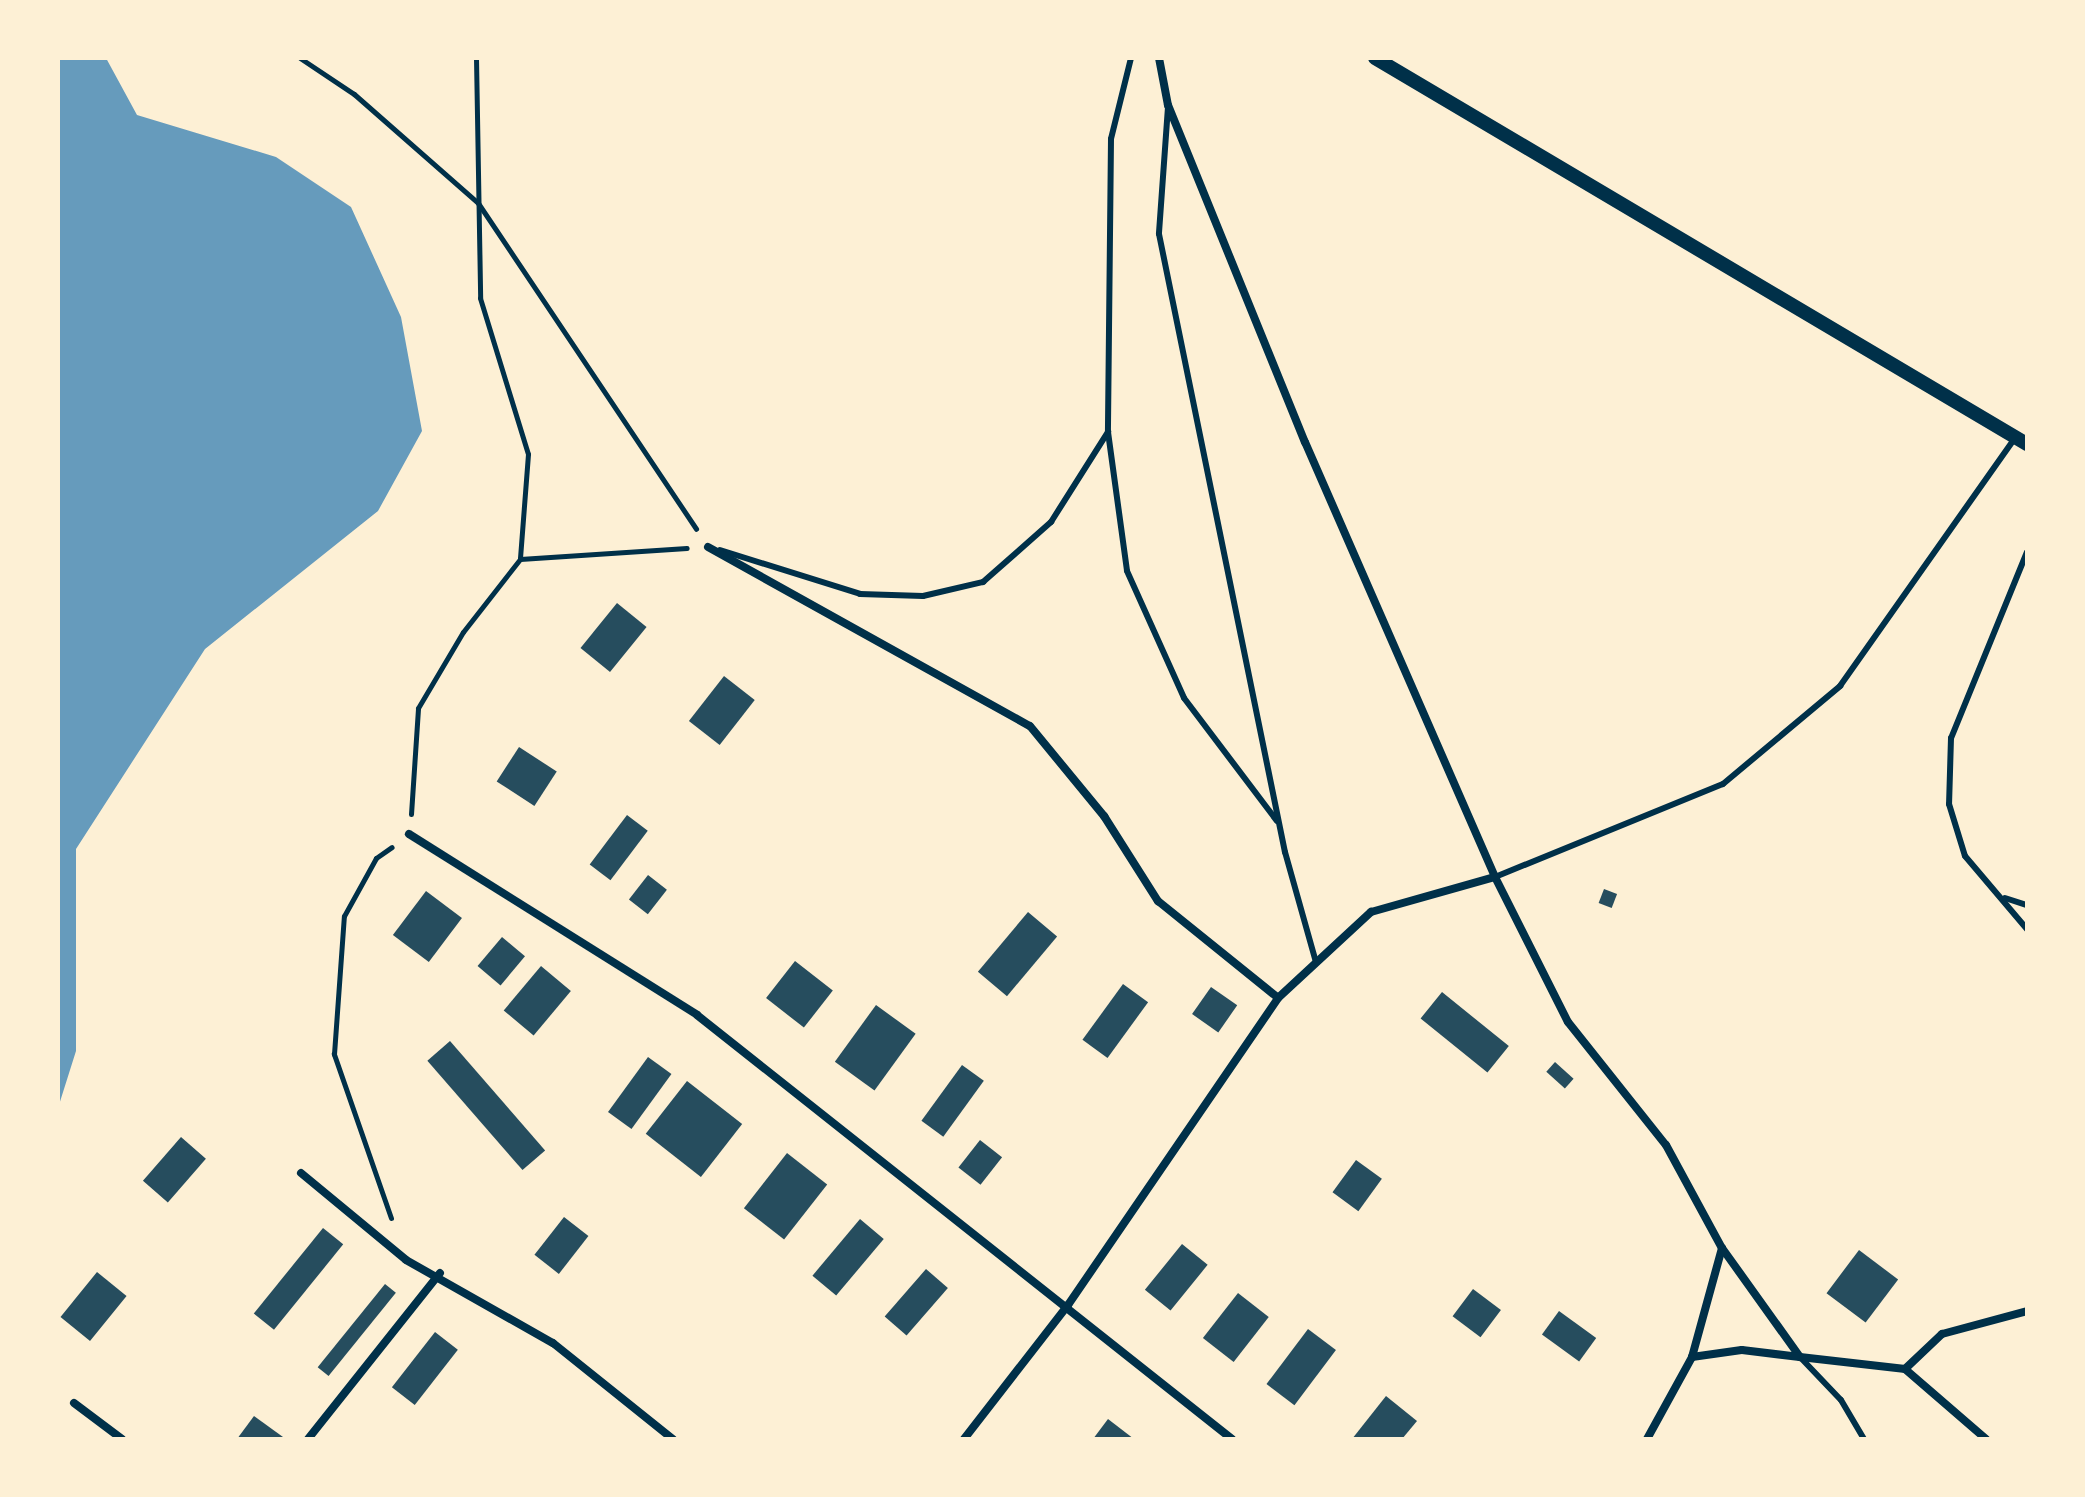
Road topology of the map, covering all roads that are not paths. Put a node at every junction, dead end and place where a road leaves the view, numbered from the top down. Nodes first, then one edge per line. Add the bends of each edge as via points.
1 (1131, 58) edge
2 (1159, 58) edge
3 (1375, 58) edge
4 (1168, 105) junction
5 (1108, 432) junction
6 (2021, 440) edge
7 (708, 547) joint
8 (2027, 552) edge
9 (1279, 824) junction
10 (409, 834) road end
11 (1495, 877) junction
12 (2005, 898) junction
13 (2027, 905) edge
14 (2027, 929) edge
15 (1316, 962) junction
16 (1278, 998) junction
17 (301, 1173) dead end
18 (1722, 1248) junction
19 (440, 1273) junction
20 (1068, 1305) junction
21 (2027, 1311) edge
22 (1692, 1357) junction
23 (1800, 1357) junction
24 (1905, 1369) junction
25 (74, 1403) dead end
26 (122, 1439) edge
27 (308, 1439) edge
28 (673, 1439) edge
29 (964, 1439) edge
30 (1232, 1439) edge
31 (1647, 1439) edge
32 (1864, 1439) edge
33 (1986, 1439) edge

1 - 5 lane via 1111,139
2 - 4 street
3 - 6 street
4 - 9 lane via 1159,234
4 - 11 street
5 - 7 lane via 1051,522 983,582 923,596 860,594
5 - 9 lane via 1127,571 1184,698
6 - 11 lane via 1840,686 1723,784
7 - 16 street via 1030,726 1104,816 1158,901
8 - 12 lane via 1951,738 1949,804 1965,856
9 - 15 lane
10 - 20 street via 697,1015
11 - 15 street via 1371,912
11 - 18 street via 1568,1022 1666,1145
12 - 13 lane
12 - 14 lane
15 - 16 street
16 - 20 street
17 - 19 street via 406,1260
18 - 22 street
18 - 23 street
19 - 27 street
19 - 28 street via 553,1343
20 - 29 street
20 - 30 street via 1106,1346
21 - 24 street via 1942,1334
22 - 23 street via 1742,1350
22 - 31 street
23 - 24 street
23 - 32 lane via 1841,1400
24 - 33 street
25 - 26 street

